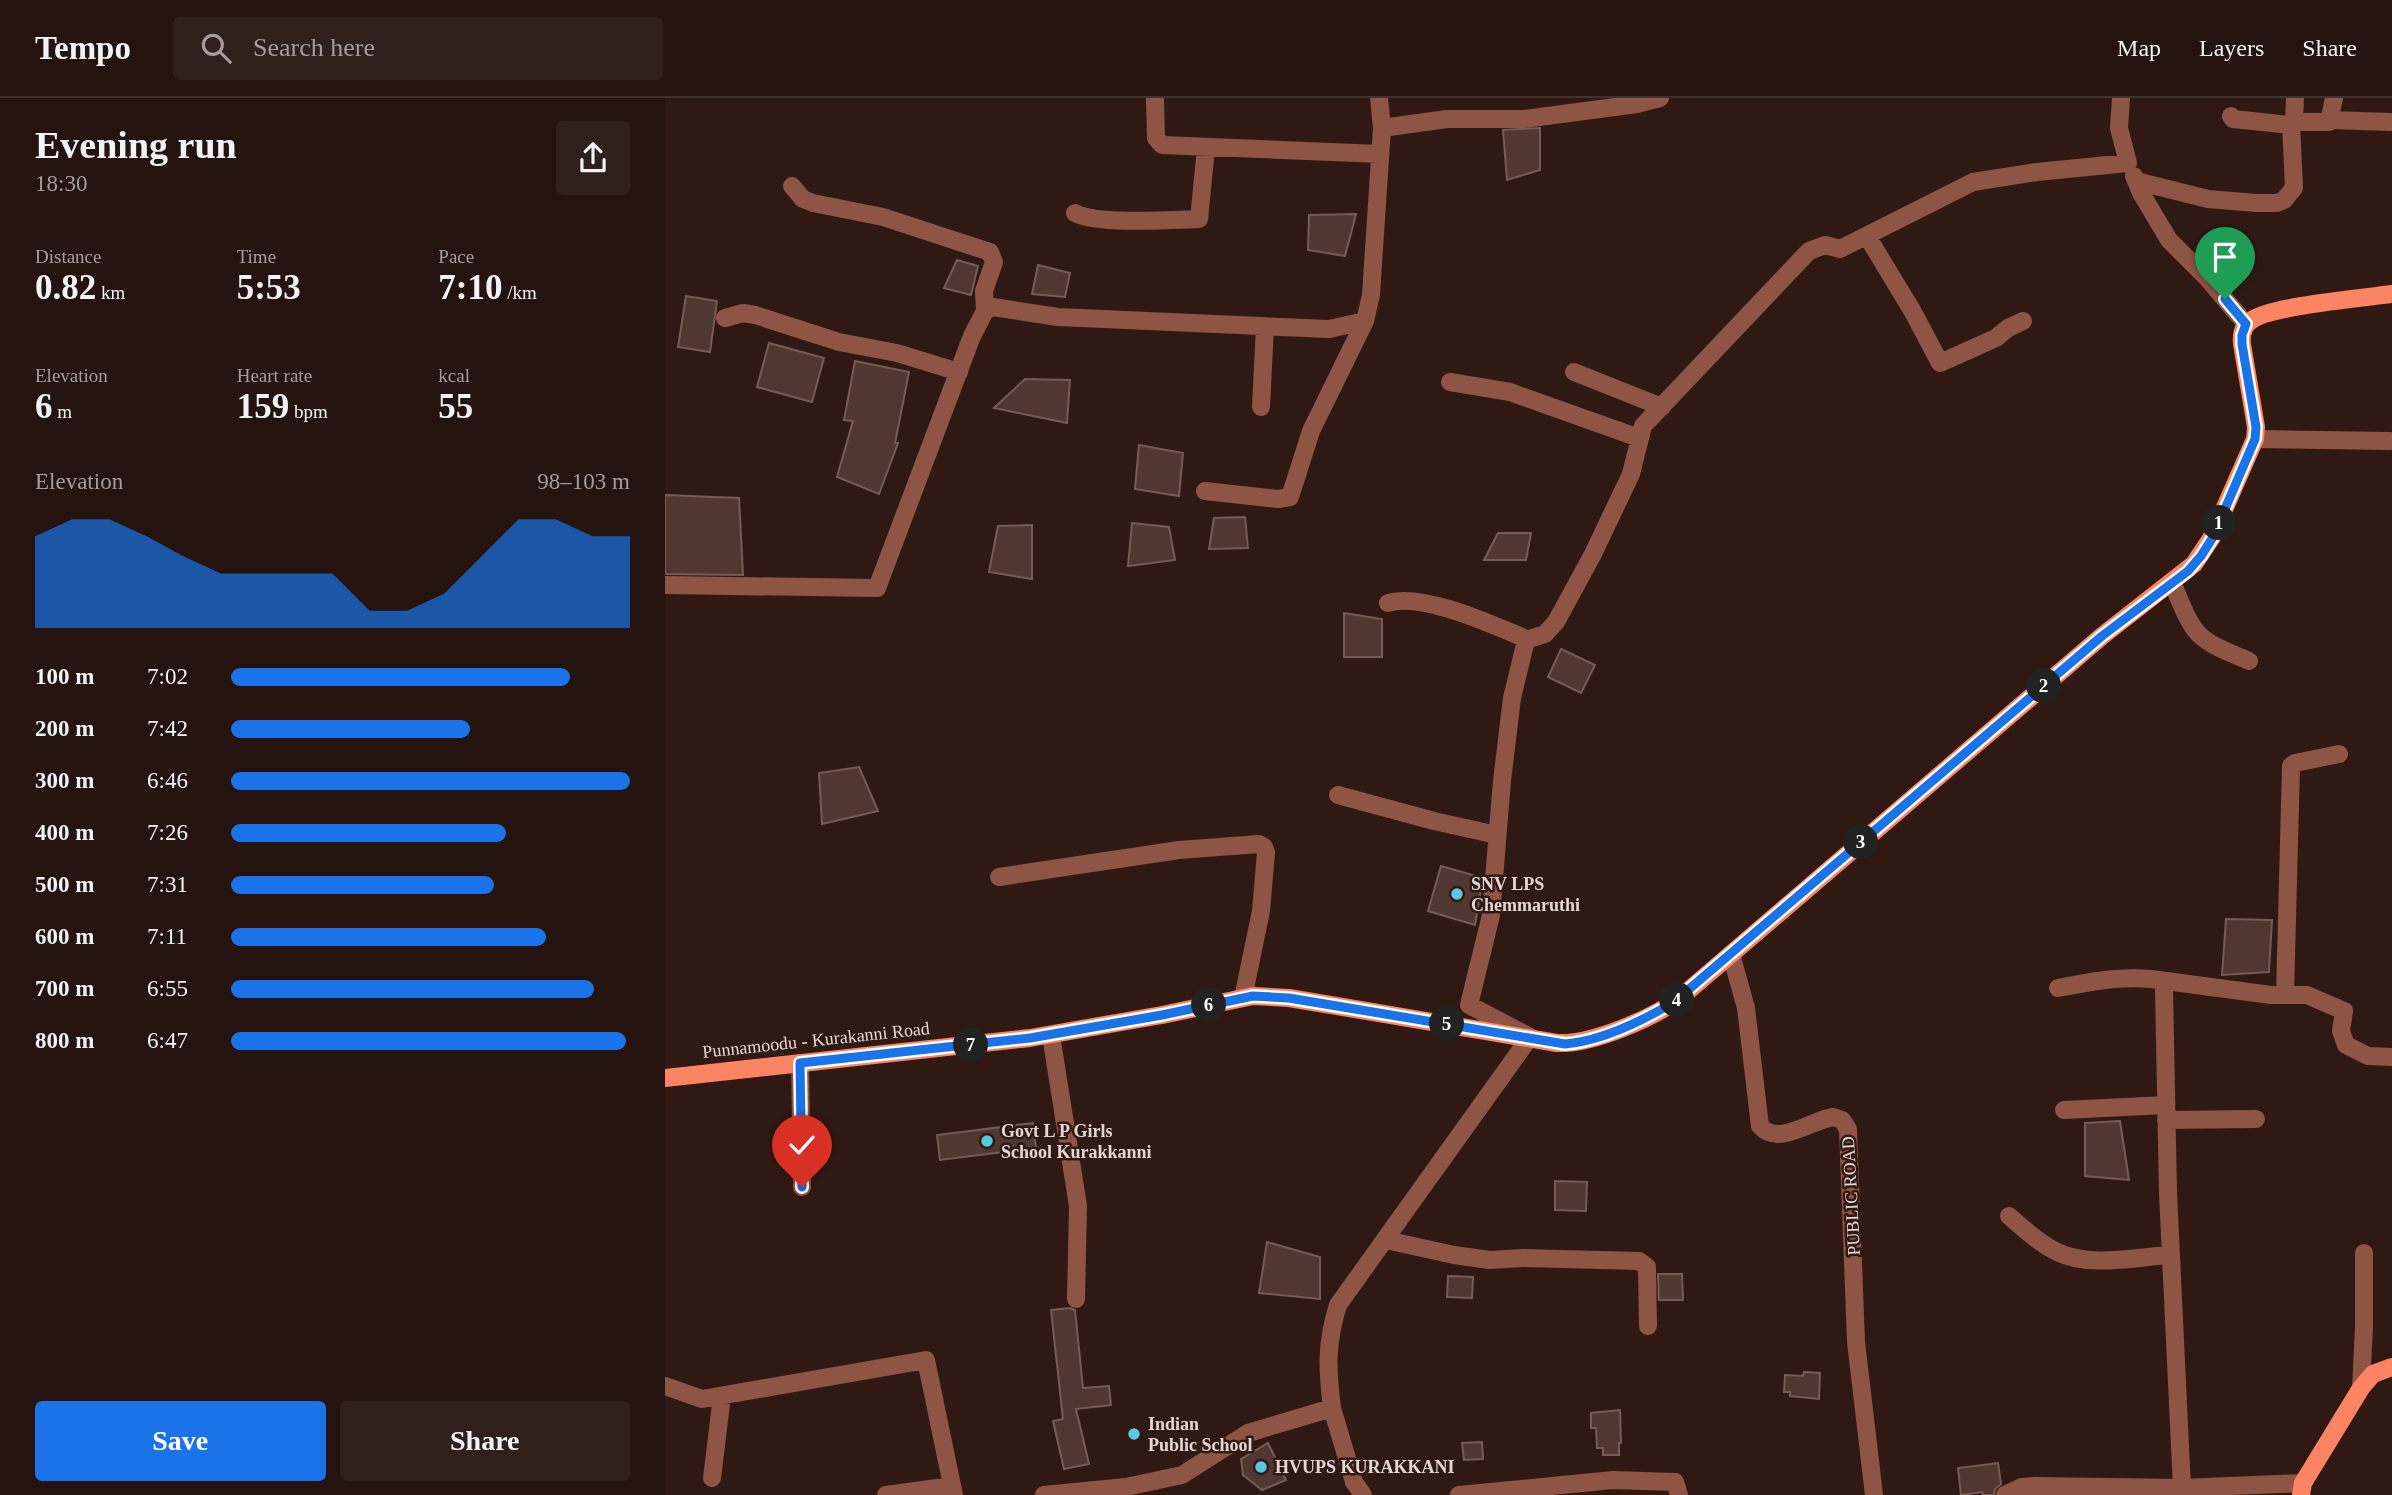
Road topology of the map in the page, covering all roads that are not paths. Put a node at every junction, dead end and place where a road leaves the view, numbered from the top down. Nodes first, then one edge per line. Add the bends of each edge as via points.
1 (1155, 98) edge
2 (1379, 98) edge
3 (1660, 98) edge
4 (2121, 98) edge
5 (2295, 98) edge
6 (2334, 98) edge
7 (2231, 117) dead end
8 (2331, 120) junction
9 (2390, 122) dead end
10 (2292, 124) junction
11 (1382, 128) junction
12 (1206, 148) junction
13 (1380, 154) junction
14 (2128, 163) junction
15 (2136, 181) junction
16 (792, 186) dead end
17 (1075, 213) dead end
18 (1867, 236) junction
19 (2392, 293) edge
20 (985, 311) junction
21 (726, 318) dead end
22 (1365, 321) junction
23 (2023, 321) dead end
24 (2246, 324) junction
25 (1265, 326) junction
26 (959, 372) junction
27 (1574, 372) dead end
28 (1450, 382) dead end
29 (1261, 407) dead end
30 (1662, 407) junction
31 (1639, 438) junction
32 (2255, 439) junction
33 (2390, 440) edge
34 (1205, 491) dead end
35 (2172, 582) junction
36 (665, 585) edge
37 (1388, 603) dead end
38 (1529, 639) junction
39 (2249, 662) dead end
40 (2339, 754) dead end
41 (1338, 795) dead end
42 (1497, 835) junction
43 (999, 877) dead end
44 (1731, 954) junction
45 (2167, 981) junction
46 (2058, 988) dead end
47 (2285, 995) junction
48 (1243, 998) junction
49 (1051, 1035) junction
50 (1530, 1037) junction
51 (2392, 1057) edge
52 (800, 1063) junction
53 (665, 1078) edge
54 (2064, 1111) dead end
55 (2166, 1112) junction
56 (2256, 1118) dead end
57 (802, 1187) dead end
58 (2009, 1216) dead end
59 (1386, 1240) junction
60 (2364, 1253) dead end
61 (2171, 1255) junction
62 (1076, 1299) dead end
63 (1648, 1326) dead end
64 (2392, 1367) edge
65 (665, 1386) edge
66 (2361, 1388) junction
67 (722, 1395) junction
68 (1332, 1408) junction
69 (712, 1478) dead end
70 (2182, 1488) junction
71 (2302, 1489) edge
72 (953, 1491) edge
73 (1126, 1491) edge
74 (885, 1495) edge
75 (1044, 1495) edge
76 (1363, 1495) edge
77 (1459, 1495) edge
78 (1679, 1495) edge
79 (1874, 1495) edge
80 (2005, 1495) edge

1 - 12 street via 1158,142
2 - 11 street
3 - 11 street via 1524,119 1447,119
4 - 14 street via 2119,128
5 - 10 street
6 - 8 street
7 - 10 street
8 - 9 street
8 - 10 street
10 - 15 street via 2294,188 2277,203 2208,199
11 - 13 street
12 - 13 street
12 - 17 street via 1199,219 1116,219
13 - 22 street via 1371,295
14 - 15 street
14 - 18 street via 1973,182
15 - 24 street via 2169,240
16 - 20 street via 813,203 883,217 990,252 994,262 984,291
18 - 23 street via 1940,363
18 - 30 street via 1840,249 1825,245 1809,251
19 - 24 main road via 2279,311
20 - 25 street via 993,307 1058,317
20 - 26 street
21 - 26 street via 755,315
22 - 25 street via 1329,329
22 - 34 street via 1311,431 1290,497
24 - 32 main road, Punnamoodu - Kurakanni Road via 2241,340
25 - 29 street
26 - 36 street via 877,588
27 - 30 street
28 - 31 street via 1510,392
30 - 31 street via 1643,426
31 - 38 street via 1632,474 1556,622 1545,634
32 - 33 street
32 - 35 main road, Punnamoodu - Kurakanni Road via 2213,537 2194,564
35 - 39 street via 2195,633
35 - 44 main road, Punnamoodu - Kurakanni Road via 2102,636
37 - 38 street via 1401,600 1442,607
38 - 42 street via 1512,698
40 - 47 street via 2291,766
41 - 42 street
42 - 50 street via 1491,915 1469,1005
43 - 48 street via 1179,850 1259,844 1266,852 1261,911
44 - 50 main road, Punnamoodu - Kurakanni Road via 1674,1002 1623,1027 1577,1043
44 - 79 street, PUBLIC ROAD via 1746,1008 1761,1128 1780,1135 1833,1117 1848,1129 1856,1342
45 - 46 street via 2102,979
45 - 47 street
45 - 55 street
47 - 51 street via 2307,995 2344,1011 2341,1031 2346,1045 2368,1056
48 - 49 main road, Punnamoodu - Kurakanni Road
48 - 50 main road, Punnamoodu - Kurakanni Road via 1289,998
49 - 52 main road, Punnamoodu - Kurakanni Road
49 - 62 street via 1078,1206
50 - 59 street
52 - 53 main road, Punnamoodu - Kurakanni Road
52 - 57 street
54 - 55 street
55 - 56 street
55 - 61 street
58 - 61 street via 2057,1252 2078,1259
59 - 63 street via 1490,1259 1639,1261 1647,1267
59 - 68 street via 1338,1305 1327,1371
60 - 66 street
61 - 70 street
64 - 66 main road via 2373,1374
65 - 67 street via 702,1399
66 - 71 main road
67 - 69 street
67 - 72 street via 926,1360
68 - 73 street via 1248,1433 1182,1475
68 - 76 street via 1354,1482
70 - 71 street
70 - 80 street via 2036,1486
72 - 74 street
73 - 75 street
77 - 78 street via 1613,1480 1675,1482

